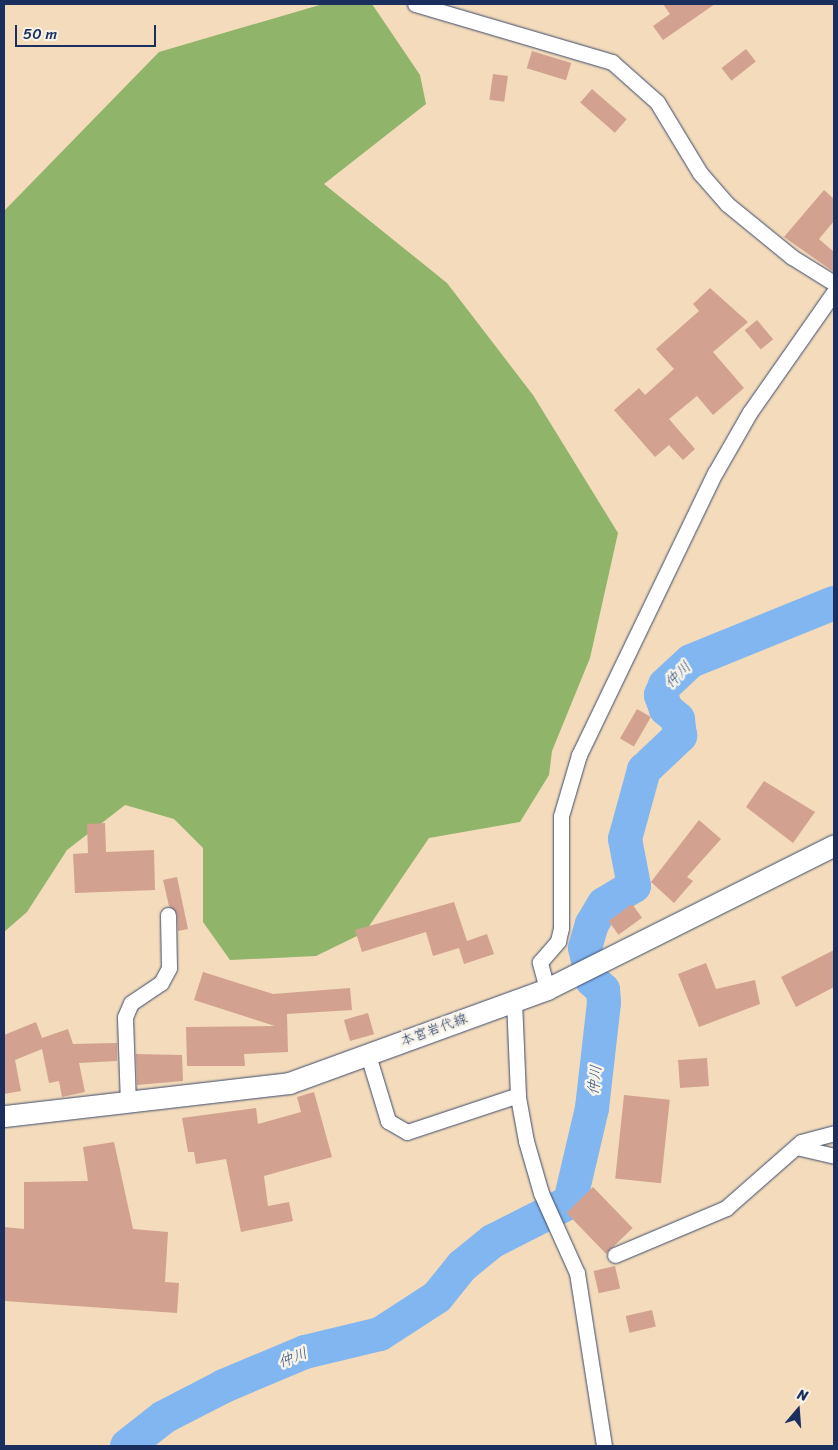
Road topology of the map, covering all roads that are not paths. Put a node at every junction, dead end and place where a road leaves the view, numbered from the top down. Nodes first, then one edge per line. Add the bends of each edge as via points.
1 (415, 4) edge
2 (834, 283) edge
3 (834, 292) edge
4 (834, 845) edge
5 (168, 915) dead end
6 (547, 989) junction
7 (514, 1000) junction
8 (368, 1055) junction
9 (518, 1095) junction
10 (128, 1104) junction
11 (4, 1116) edge
12 (834, 1133) edge
13 (796, 1147) junction
14 (834, 1156) edge
15 (615, 1255) dead end
16 (604, 1446) edge

1 - 2 street via 612,62 657,102 700,173 727,204 792,257
3 - 6 street via 750,412 715,472 579,755 559,834 561,928 558,942 540,962
4 - 6 main road, 本宮岩代線
5 - 10 street via 169,968 161,983 131,1003 125,1017
6 - 7 main road, 本宮岩代線
7 - 8 main road, 本宮岩代線
7 - 9 street
8 - 9 street via 388,1121 407,1132
8 - 10 main road, 本宮岩代線 via 289,1082
9 - 16 street via 534,1173 577,1273
10 - 11 main road, 本宮岩代線
12 - 13 street
13 - 14 street
13 - 15 street via 766,1171 750,1192 726,1208

